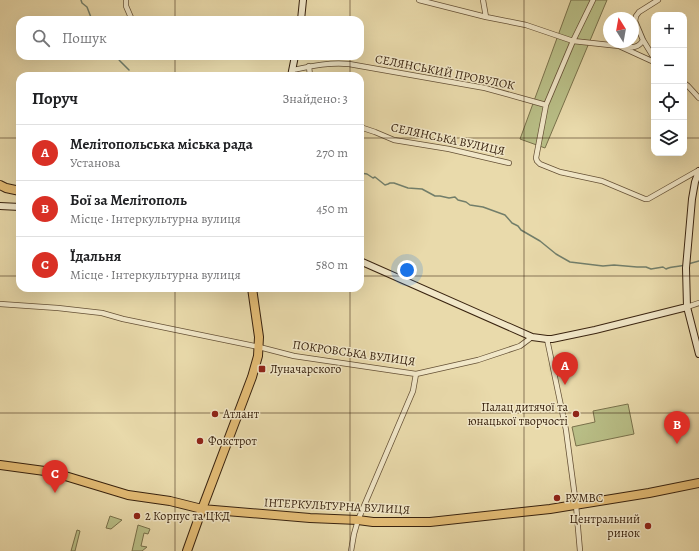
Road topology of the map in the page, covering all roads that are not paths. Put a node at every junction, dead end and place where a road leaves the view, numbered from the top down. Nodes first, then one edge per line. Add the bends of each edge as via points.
1 (126, 0) edge
2 (303, 0) edge
3 (419, 0) edge
4 (483, 0) edge
5 (593, 0) edge
6 (658, 0) edge
7 (130, 16) edge
8 (301, 16) edge
9 (486, 17) junction
10 (643, 40) junction
11 (573, 41) junction
12 (603, 44) edge
13 (639, 44) edge
14 (623, 48) edge
15 (651, 53) edge
16 (294, 60) edge
17 (651, 61) edge
18 (309, 66) junction
19 (292, 72) edge
20 (294, 72) edge
21 (310, 72) edge
22 (685, 84) edge
23 (699, 98) edge
24 (546, 105) junction
25 (364, 128) edge
26 (509, 163) dead end
27 (699, 170) edge
28 (0, 185) edge
29 (16, 190) edge
30 (0, 206) edge
31 (16, 207) edge
32 (364, 263) edge
33 (253, 292) edge
34 (699, 303) edge
35 (0, 304) edge
36 (687, 307) junction
37 (532, 337) junction
38 (546, 339) junction
39 (259, 347) junction
40 (699, 354) edge
41 (416, 374) junction
42 (0, 465) edge
43 (699, 483) edge
44 (576, 505) junction
45 (202, 509) junction
46 (358, 520) junction
47 (187, 551) edge
48 (351, 551) edge
49 (580, 551) edge

1 - 7 street
2 - 8 main road
3 - 9 street
4 - 9 street
5 - 11 street
6 - 10 street via 636,16 635,21
9 - 11 street via 526,25
10 - 13 street
10 - 15 street
11 - 12 street
11 - 24 street
14 - 17 street
16 - 19 main road
18 - 20 street, СЕЛЯНСЬКИЙ ПРОВУЛОК
18 - 21 street
18 - 24 street, СЕЛЯНСЬКИЙ ПРОВУЛОК via 349,64 485,88
22 - 23 street
24 - 27 street via 536,158 540,164 560,172 602,181 645,199
25 - 26 street, СЕЛЯНСЬКА ВУЛИЦЯ via 394,140
27 - 36 main road via 692,199 687,256
28 - 29 highway
30 - 31 main road
32 - 37 main road
33 - 39 highway
34 - 36 street
35 - 39 street, ПОКРОВСЬКА ВУЛИЦЯ via 102,313
36 - 38 main road via 595,330
36 - 40 main road
37 - 38 main road
37 - 41 street, ПОКРОВСЬКА ВУЛИЦЯ via 520,346 490,356
38 - 44 street via 566,430
39 - 41 street, ПОКРОВСЬКА ВУЛИЦЯ via 294,356
39 - 45 highway via 252,377
41 - 46 street via 413,391
42 - 45 highway, ІНТЕРКУЛЬТУРНА ВУЛИЦЯ via 52,472 128,495
43 - 44 highway, ІНТЕРКУЛЬТУРНА ВУЛИЦЯ
44 - 46 highway, ІНТЕРКУЛЬТУРНА ВУЛИЦЯ via 430,522
44 - 49 street
45 - 46 highway, ІНТЕРКУЛЬТУРНА ВУЛИЦЯ
45 - 47 highway
46 - 48 street

